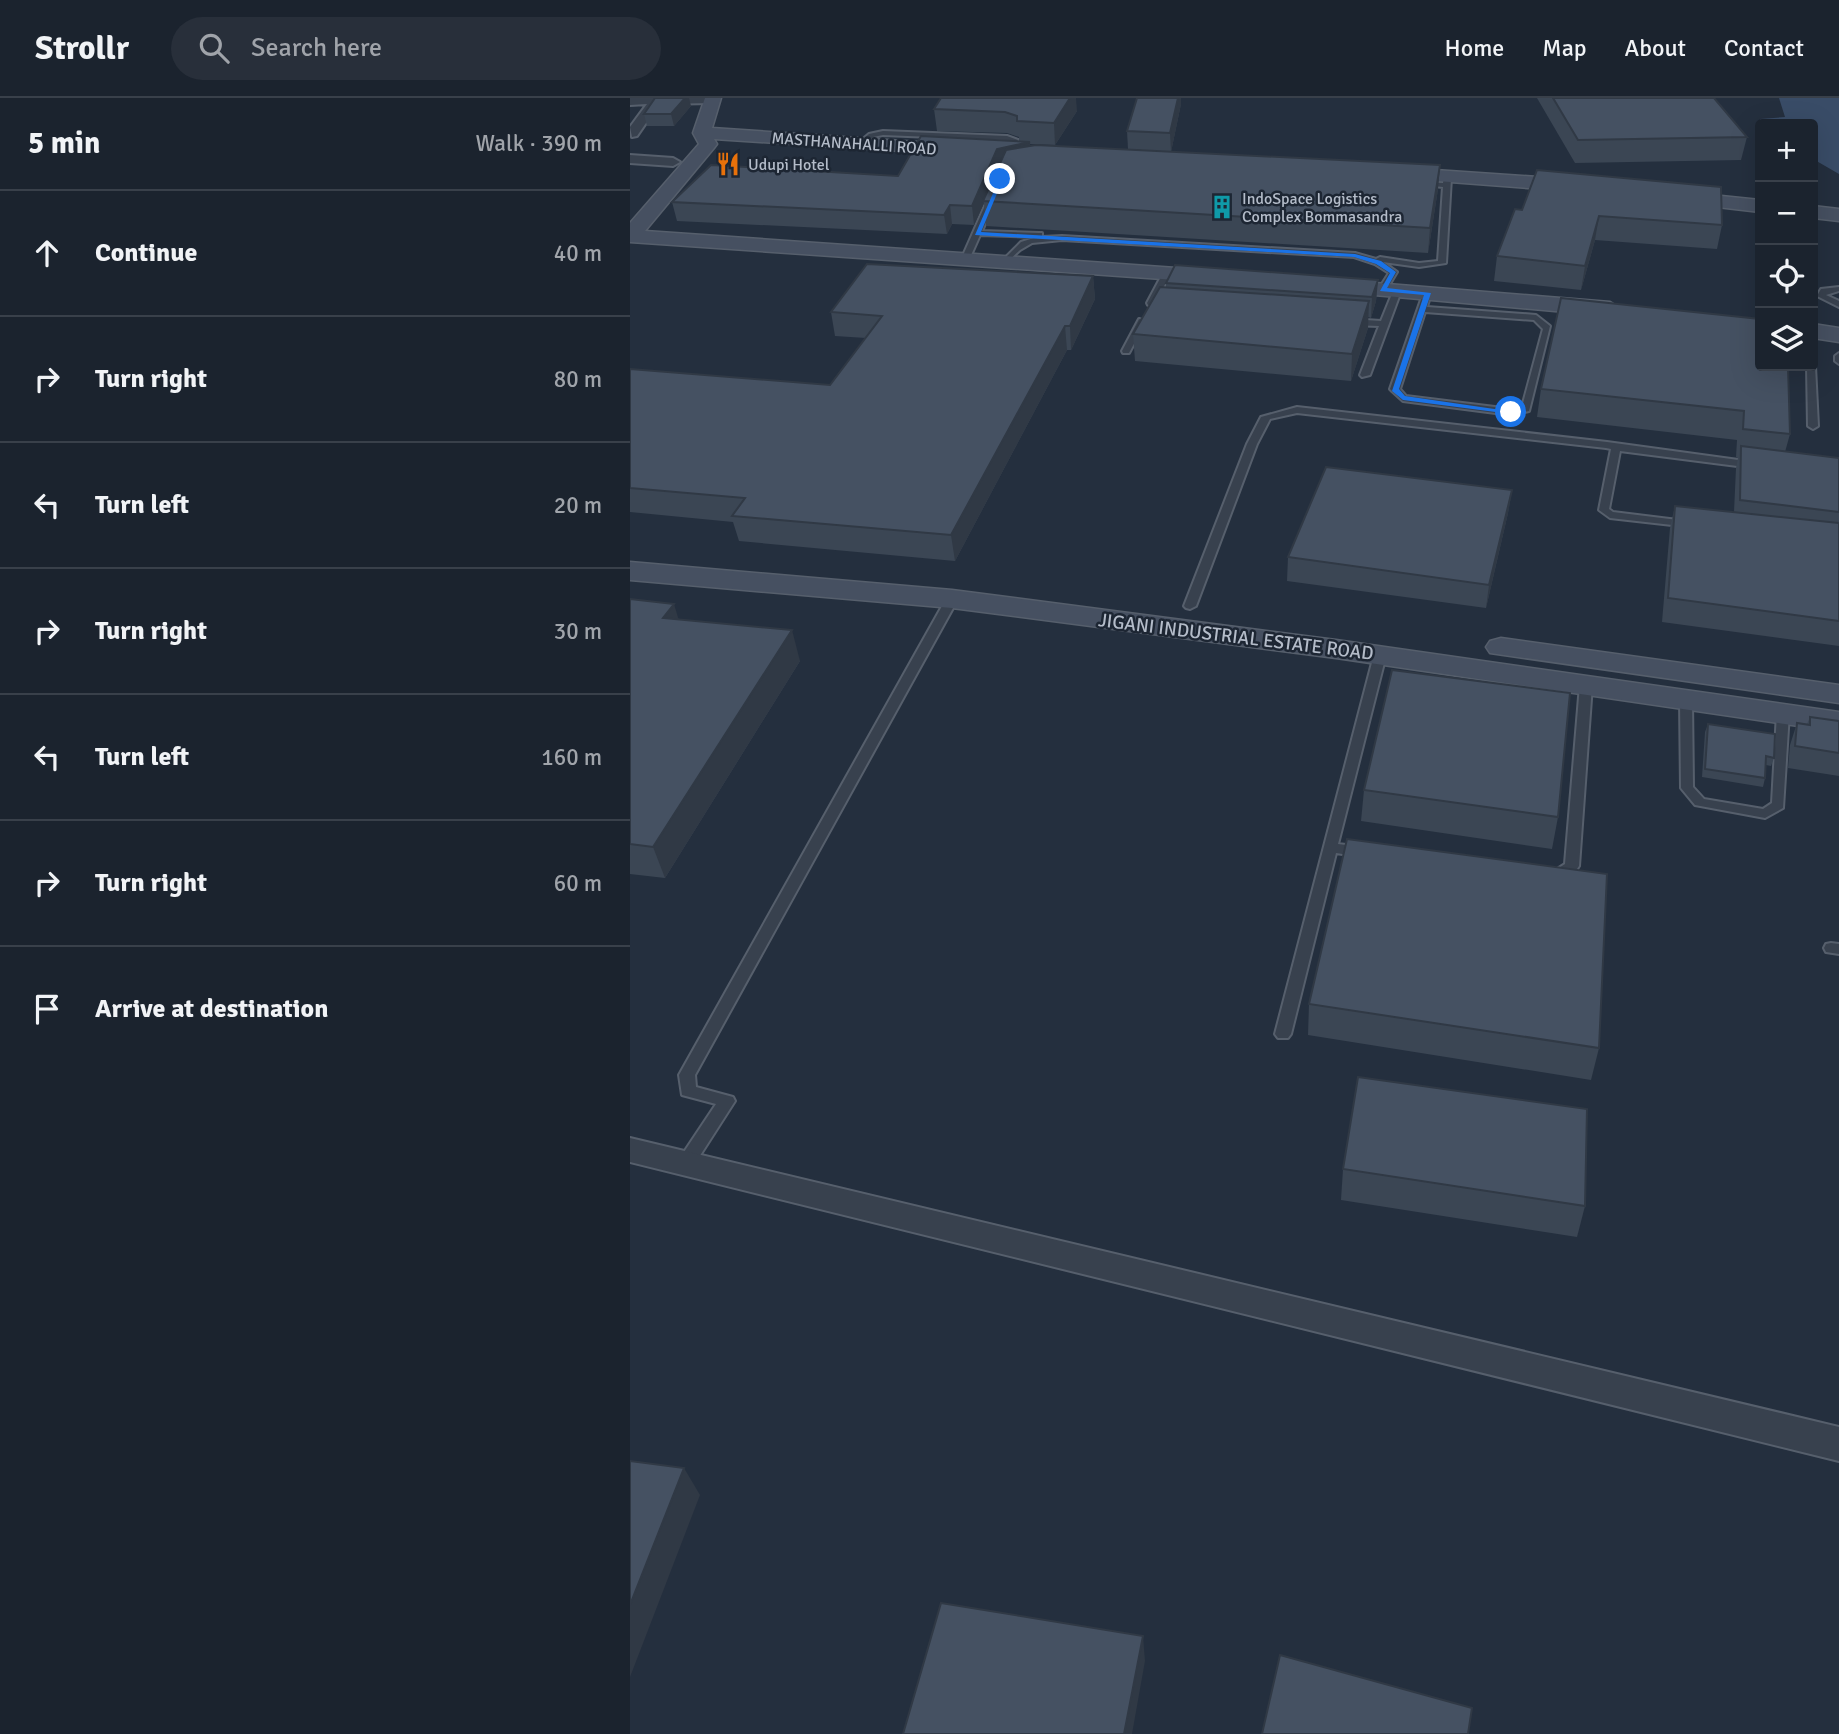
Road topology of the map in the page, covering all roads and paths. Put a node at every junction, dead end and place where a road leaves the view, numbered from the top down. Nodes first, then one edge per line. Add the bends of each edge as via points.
1 (713, 99) edge
2 (656, 100) junction
3 (630, 101) edge
4 (632, 133) dead end
5 (702, 134) junction
6 (1034, 153) edge
7 (630, 159) edge
8 (673, 162) junction
9 (1389, 178) edge
10 (1447, 181) junction
11 (1604, 189) edge
12 (995, 192) edge
13 (1658, 195) edge
14 (1755, 205) edge
15 (630, 208) edge
16 (1818, 213) edge
17 (1839, 215) edge
18 (978, 233) junction
19 (630, 236) edge
20 (1062, 238) junction
21 (1355, 256) junction
22 (965, 260) junction
23 (1005, 262) junction
24 (1167, 273) junction
25 (1234, 278) edge
26 (1301, 284) edge
27 (1839, 289) edge
28 (1390, 290) junction
29 (1425, 301) junction
30 (1839, 304) edge
31 (1149, 307) junction
32 (1163, 308) edge
33 (1632, 311) edge
34 (1536, 318) junction
35 (1549, 319) dead end
36 (1343, 321) edge
37 (1385, 324) junction
38 (1818, 332) edge
39 (1839, 335) edge
40 (1126, 351) dead end
41 (1811, 371) edge
42 (1365, 376) dead end
43 (1813, 426) dead end
44 (1616, 448) junction
45 (1760, 466) edge
46 (1699, 525) edge
47 (630, 551) edge
48 (630, 571) edge
49 (952, 599) junction
50 (1190, 606) junction
51 (1380, 655) junction
52 (1586, 685) junction
53 (1839, 694) edge
54 (1686, 699) junction
55 (1783, 713) junction
56 (1839, 722) edge
57 (1330, 848) junction
58 (1383, 855) edge
59 (1541, 876) edge
60 (1283, 1034) dead end
61 (630, 1150) edge
62 (686, 1163) junction
63 (1839, 1444) edge

1 - 2 street
1 - 5 street
2 - 3 street
2 - 4 street
5 - 6 street, MASTHANAHALLI ROAD
5 - 8 street via 687,143
5 - 19 street via 708,145
7 - 8 street
8 - 15 street
9 - 10 street
10 - 11 street
10 - 21 lane via 1442,263 1419,265
12 - 18 lane
13 - 14 street
16 - 17 street
18 - 20 lane
18 - 22 lane
19 - 22 street
20 - 21 lane
20 - 23 lane via 1027,241
21 - 28 lane via 1393,272
22 - 23 street
23 - 24 street
24 - 25 street
24 - 31 lane
26 - 28 street
27 - 30 lane via 1824,291 1821,296
28 - 29 street
28 - 37 lane
29 - 33 street
29 - 34 lane
29 - 34 lane via 1395,389 1403,398 1511,412 1526,409 1547,328
31 - 32 lane
31 - 40 lane
34 - 35 lane
36 - 37 lane
37 - 42 lane
38 - 39 street
41 - 43 lane
44 - 45 lane
44 - 46 lane via 1604,510 1610,515
44 - 50 lane via 1297,410 1266,417
47 - 50 street, JIGANI INDUSTRIAL ESTATE ROAD
48 - 49 street, JIGANI INDUSTRIAL ESTATE ROAD
49 - 51 street, JIGANI INDUSTRIAL ESTATE ROAD
49 - 62 lane via 687,1075 688,1091 727,1101
50 - 53 street, JIGANI INDUSTRIAL ESTATE ROAD
51 - 52 street, JIGANI INDUSTRIAL ESTATE ROAD
51 - 57 lane
52 - 54 street, JIGANI INDUSTRIAL ESTATE ROAD
52 - 59 lane via 1572,866 1555,877
54 - 55 street, JIGANI INDUSTRIAL ESTATE ROAD
54 - 55 lane via 1687,788 1700,802 1765,814 1777,805
55 - 56 street, JIGANI INDUSTRIAL ESTATE ROAD
57 - 58 lane
57 - 60 lane
61 - 62 street
62 - 63 street

